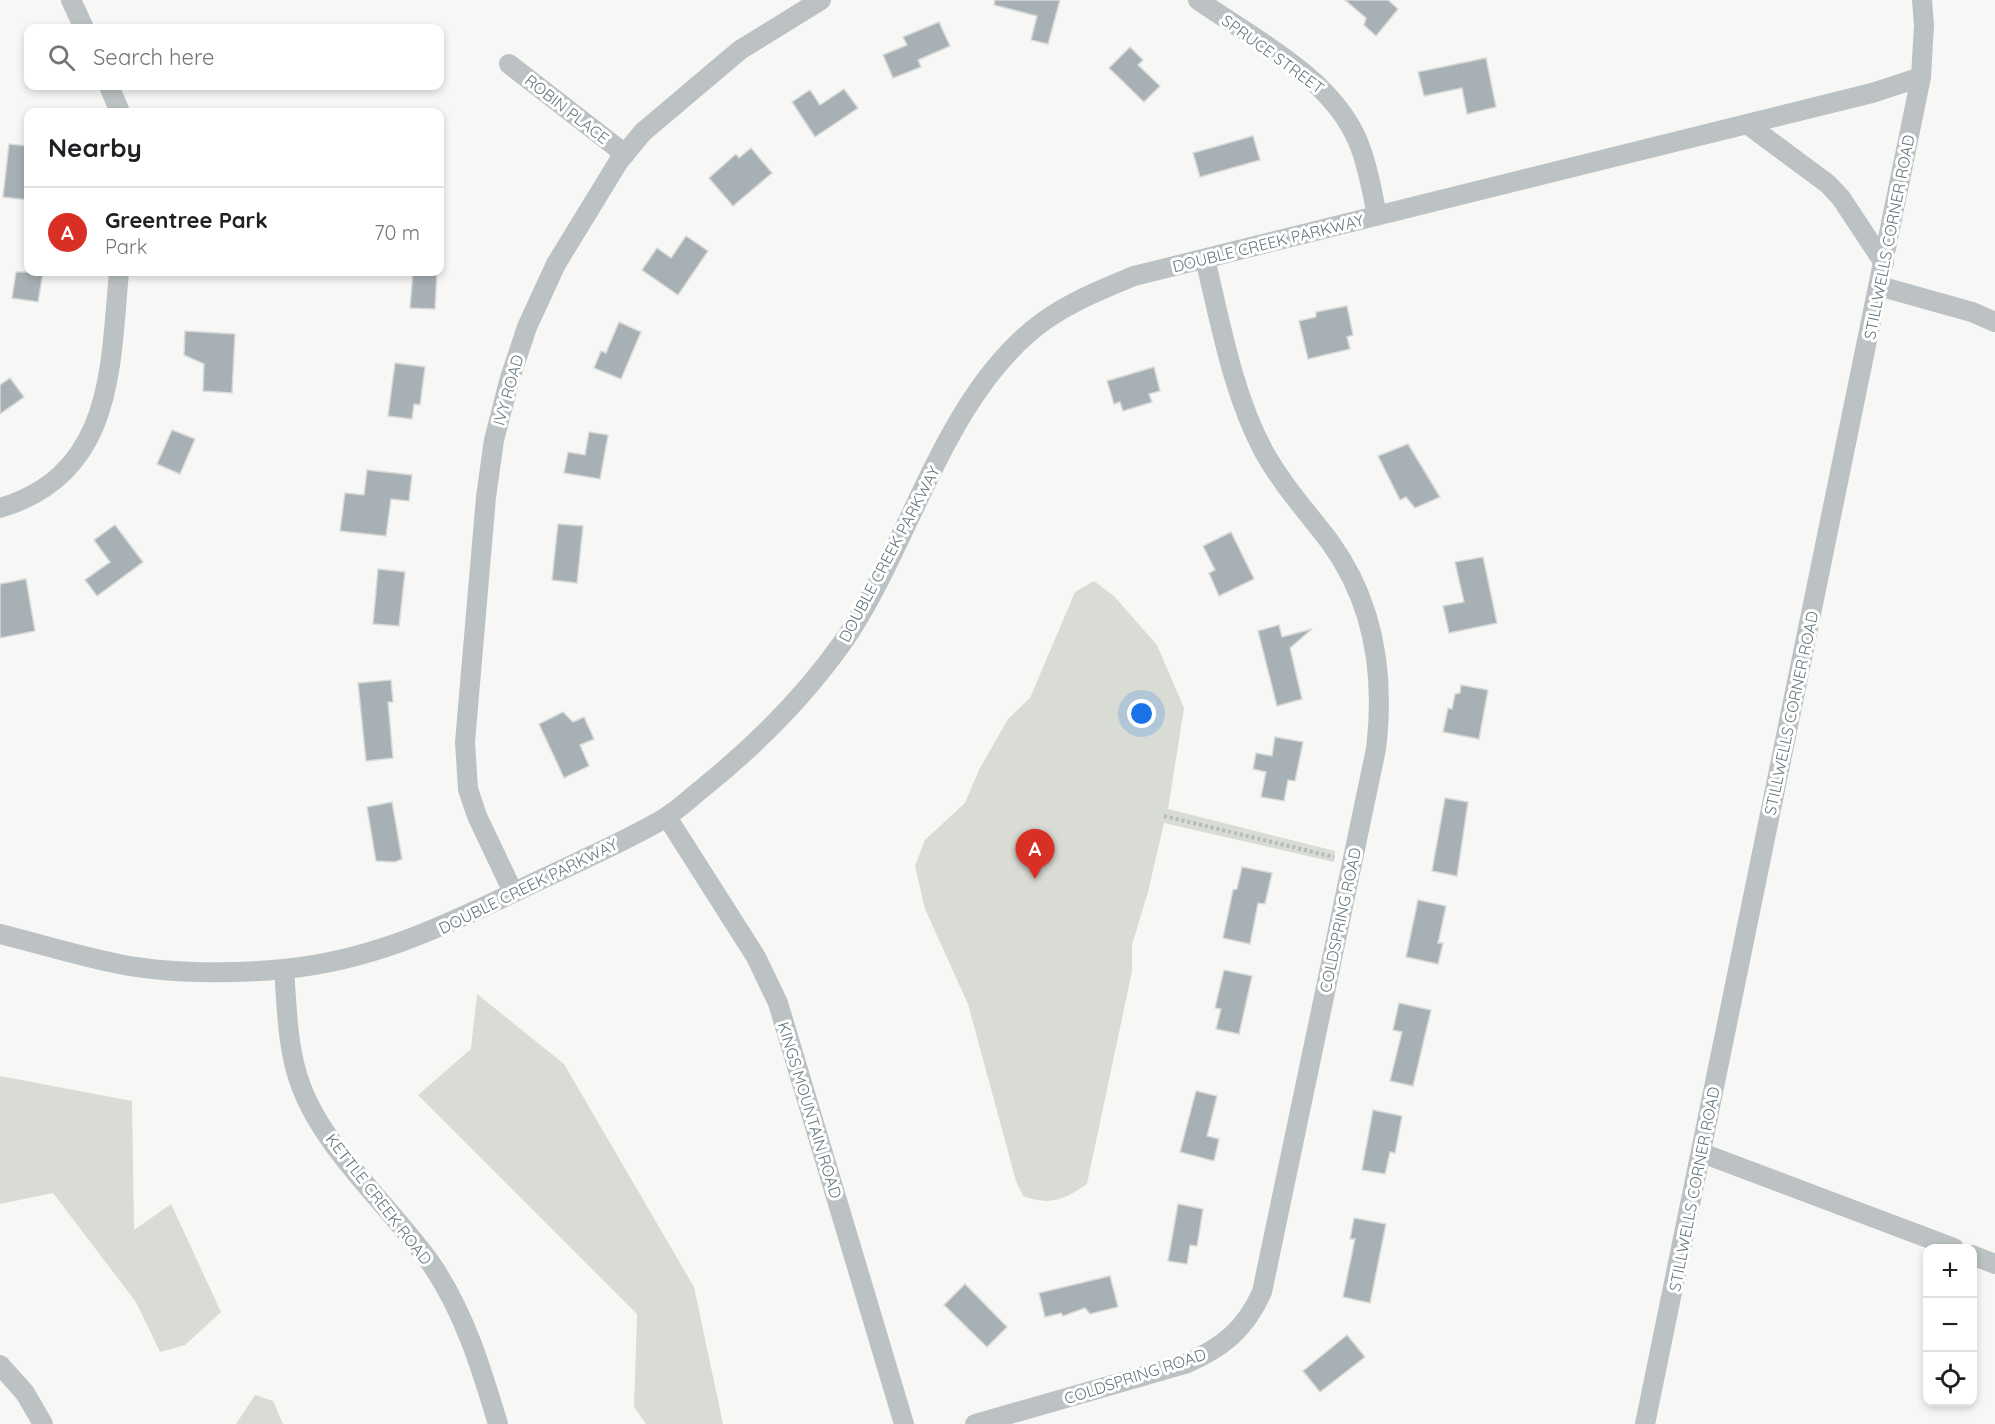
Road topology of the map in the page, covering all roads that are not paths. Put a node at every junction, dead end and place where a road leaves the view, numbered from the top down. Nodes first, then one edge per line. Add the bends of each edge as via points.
1 (71, 0) edge
2 (821, 0) edge
3 (1198, 0) edge
4 (1922, 0) edge
5 (82, 24) edge
6 (509, 63) dead end
7 (1921, 77) junction
8 (111, 90) edge
9 (118, 108) edge
10 (1748, 124) junction
11 (625, 153) junction
12 (1377, 215) junction
13 (1205, 259) junction
14 (1884, 263) junction
15 (119, 276) edge
16 (1879, 286) junction
17 (1995, 322) edge
18 (0, 508) edge
19 (668, 817) junction
20 (513, 892) junction
21 (0, 934) edge
22 (284, 969) junction
23 (1702, 1153) junction
24 (1943, 1244) edge
25 (1977, 1257) edge
26 (1995, 1264) edge
27 (0, 1365) edge
28 (43, 1424) edge
29 (498, 1424) edge
30 (904, 1424) edge
31 (975, 1424) edge
32 (1646, 1424) edge

1 - 5 street
2 - 11 street, IVY ROAD via 740,50 643,132
3 - 12 street, SPRUCE STREET via 1298,69 1336,104 1359,144
4 - 7 street, STILLWELLS CORNER ROAD
6 - 11 street, ROBIN PLACE
7 - 10 street, DOUBLE CREEK PARKWAY
7 - 14 street, STILLWELLS CORNER ROAD
8 - 9 street
10 - 12 street, DOUBLE CREEK PARKWAY
10 - 14 street via 1828,184
11 - 20 street, IVY ROAD via 556,264 527,327 492,452 466,731 466,773 480,824
12 - 13 street, DOUBLE CREEK PARKWAY
13 - 19 street, DOUBLE CREEK PARKWAY via 1134,276 1092,293 1044,321 1004,356 966,408 844,640 777,722
13 - 31 street, COLDSPRING ROAD via 1235,380 1251,426 1280,477 1346,566 1361,597 1379,669 1376,749 1262,1292 1254,1310 1234,1336 1185,1364
14 - 16 street, STILLWELLS CORNER ROAD
15 - 18 street via 109,381 92,432 58,477 28,497
16 - 17 street
16 - 23 street, STILLWELLS CORNER ROAD
19 - 20 street, DOUBLE CREEK PARKWAY
19 - 30 street, KINGS MOUNTAIN ROAD via 756,957 778,1003
20 - 22 street, DOUBLE CREEK PARKWAY via 411,940 357,957
21 - 22 street, DOUBLE CREEK PARKWAY via 120,964 173,971
22 - 29 street, KETTLE CREEK ROAD via 290,1041 301,1086 320,1123 431,1265 452,1298 479,1360
23 - 24 street
23 - 32 street, STILLWELLS CORNER ROAD
25 - 26 street
27 - 28 street via 25,1393

